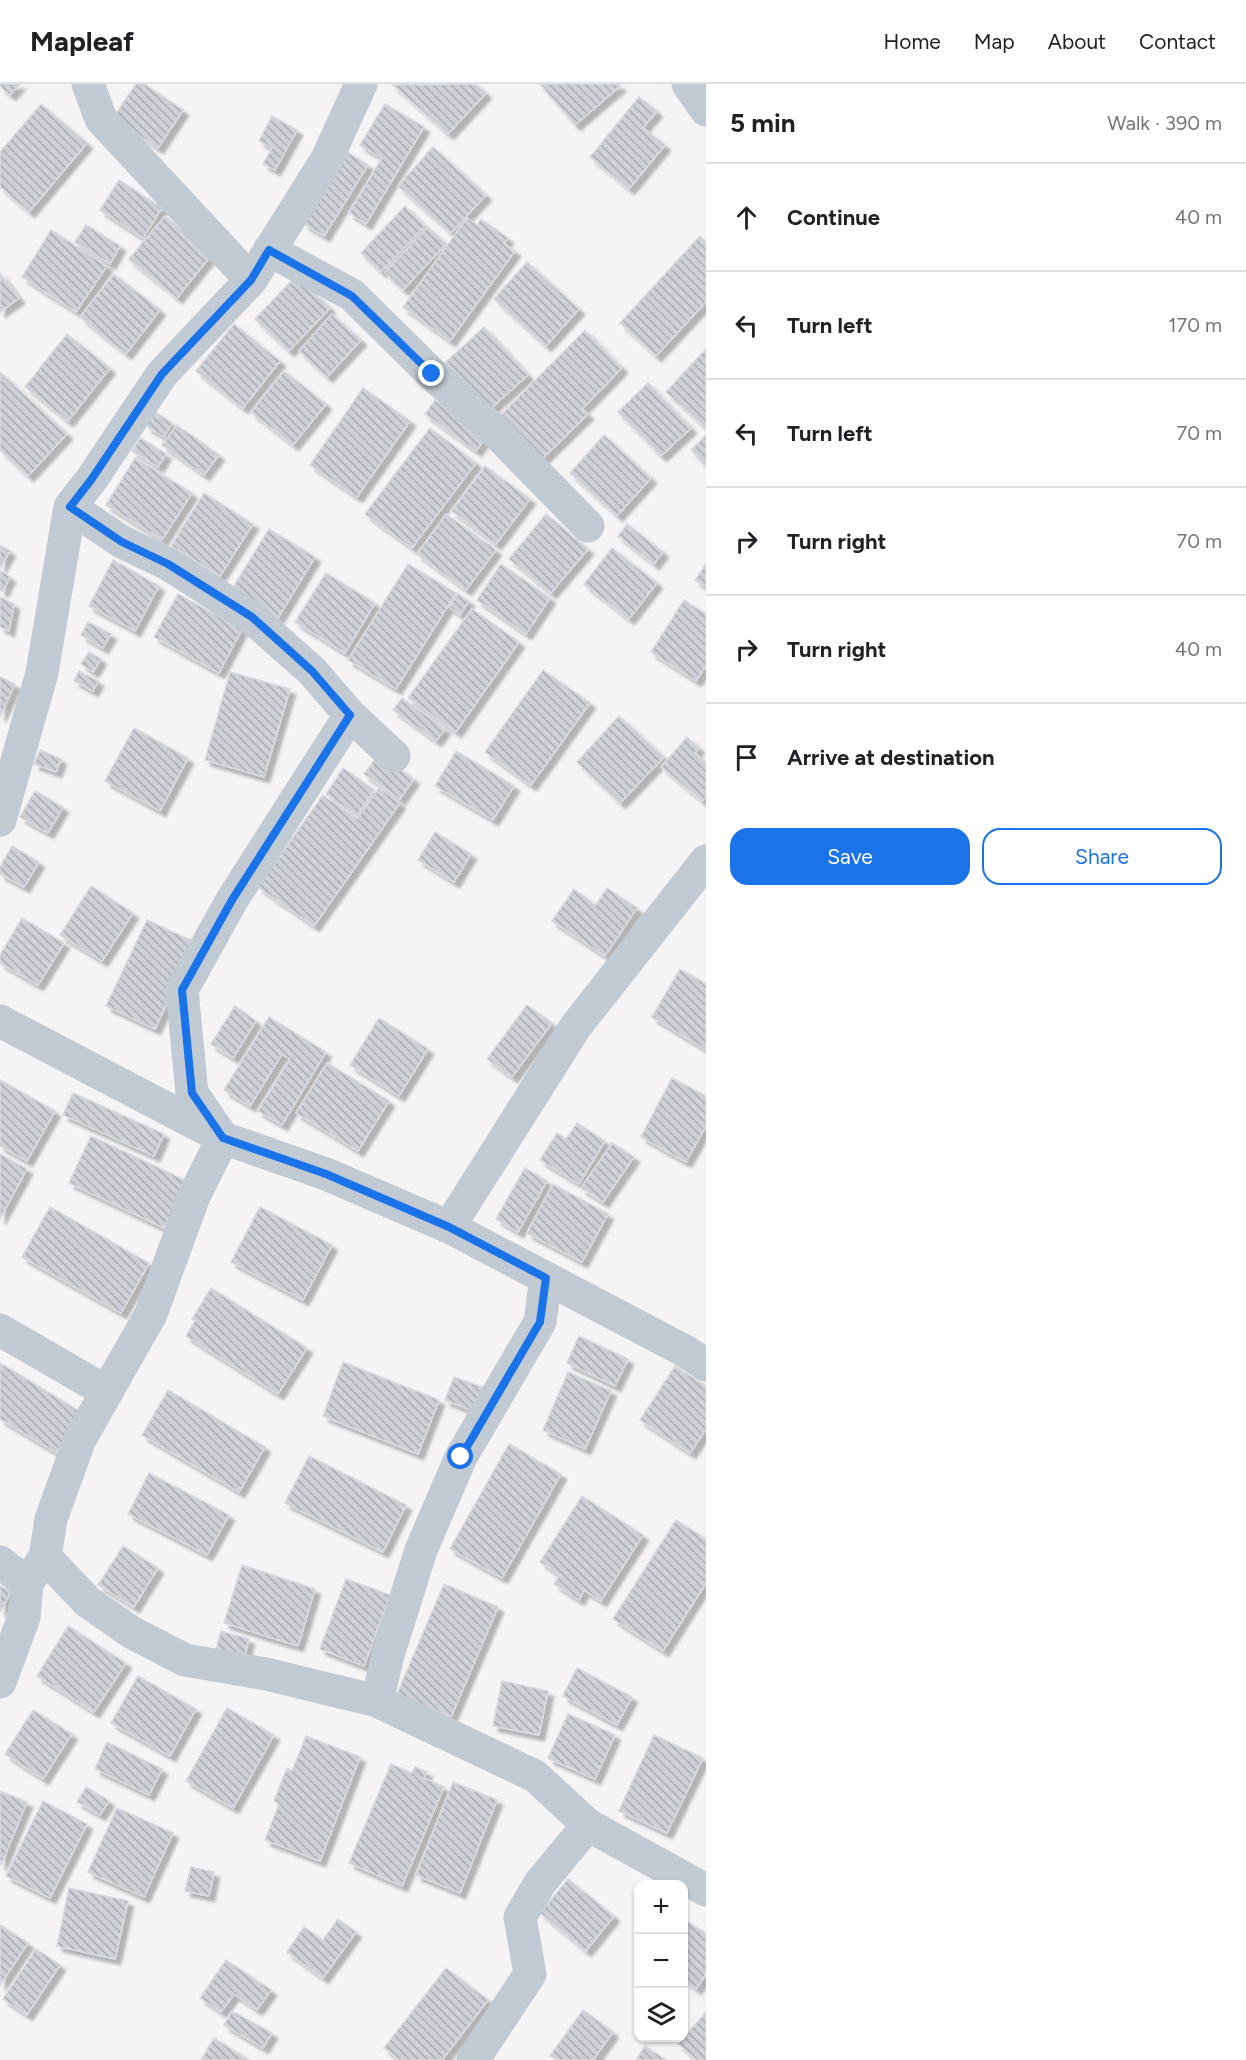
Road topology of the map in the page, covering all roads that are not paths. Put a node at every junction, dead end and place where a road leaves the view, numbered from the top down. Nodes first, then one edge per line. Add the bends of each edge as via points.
1 (88, 84) edge
2 (361, 84) edge
3 (269, 250) junction
4 (251, 280) junction
5 (70, 507) junction
6 (588, 526) dead end
7 (350, 715) junction
8 (394, 756) dead end
9 (0, 820) edge
10 (706, 861) edge
11 (0, 1021) edge
12 (223, 1138) junction
13 (449, 1227) junction
14 (546, 1278) junction
15 (0, 1330) edge
16 (706, 1365) edge
17 (107, 1392) junction
18 (0, 1563) edge
19 (36, 1570) junction
20 (0, 1682) edge
21 (377, 1701) junction
22 (588, 1825) junction
23 (706, 1890) edge
24 (473, 2060) edge

1 - 4 street via 101,119
2 - 3 street via 327,159
3 - 4 street
3 - 6 street via 352,296 492,428
4 - 5 street via 162,374
5 - 7 street via 122,542 168,564 252,617 312,671
5 - 9 street via 42,673
7 - 8 street
7 - 12 street via 232,900 182,990 192,1093
10 - 13 street via 576,1026
11 - 12 street
12 - 13 street via 326,1174
12 - 17 street via 194,1196 151,1314
13 - 14 street
14 - 16 street
14 - 21 street via 540,1322 461,1457 421,1550
15 - 17 street
17 - 19 street via 80,1439
18 - 19 street
19 - 20 street
19 - 21 street via 131,1632 185,1660 266,1674
21 - 22 street via 535,1776
22 - 23 street
22 - 24 street via 540,1884 520,1917 530,1974

